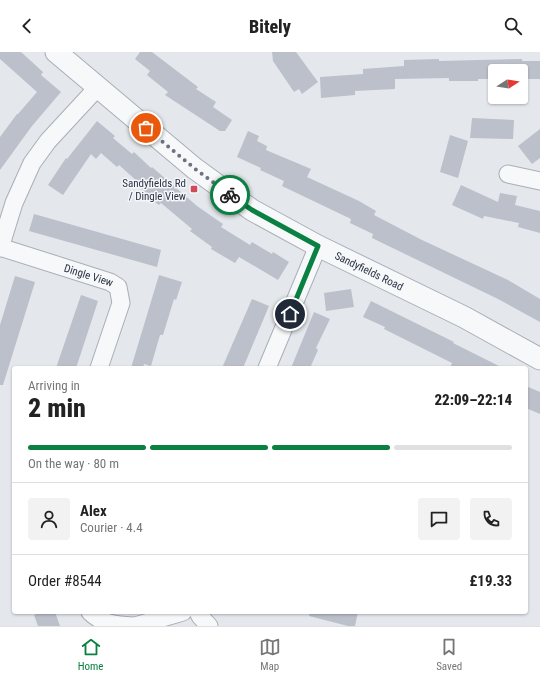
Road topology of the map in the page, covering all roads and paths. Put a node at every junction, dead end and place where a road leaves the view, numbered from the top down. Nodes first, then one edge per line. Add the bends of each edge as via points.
1 (56, 52) edge
2 (97, 88) junction
3 (508, 174) dead end
4 (540, 181) edge
5 (318, 246) junction
6 (0, 248) edge
7 (540, 359) edge
8 (100, 366) edge
9 (268, 366) edge
10 (92, 614) edge
11 (176, 614) edge
12 (199, 614) edge
13 (134, 626) edge
14 (209, 626) edge

1 - 2 street, Sandyfields Road
2 - 5 street, Sandyfields Road via 194,168 252,210
2 - 6 street, Dingle View via 48,140 32,163 14,203
3 - 4 street
5 - 7 street, Sandyfields Road via 464,317
5 - 9 street
6 - 8 street, Dingle View via 110,282 118,287 121,303
10 - 13 street via 114,625
11 - 13 street
12 - 14 street

